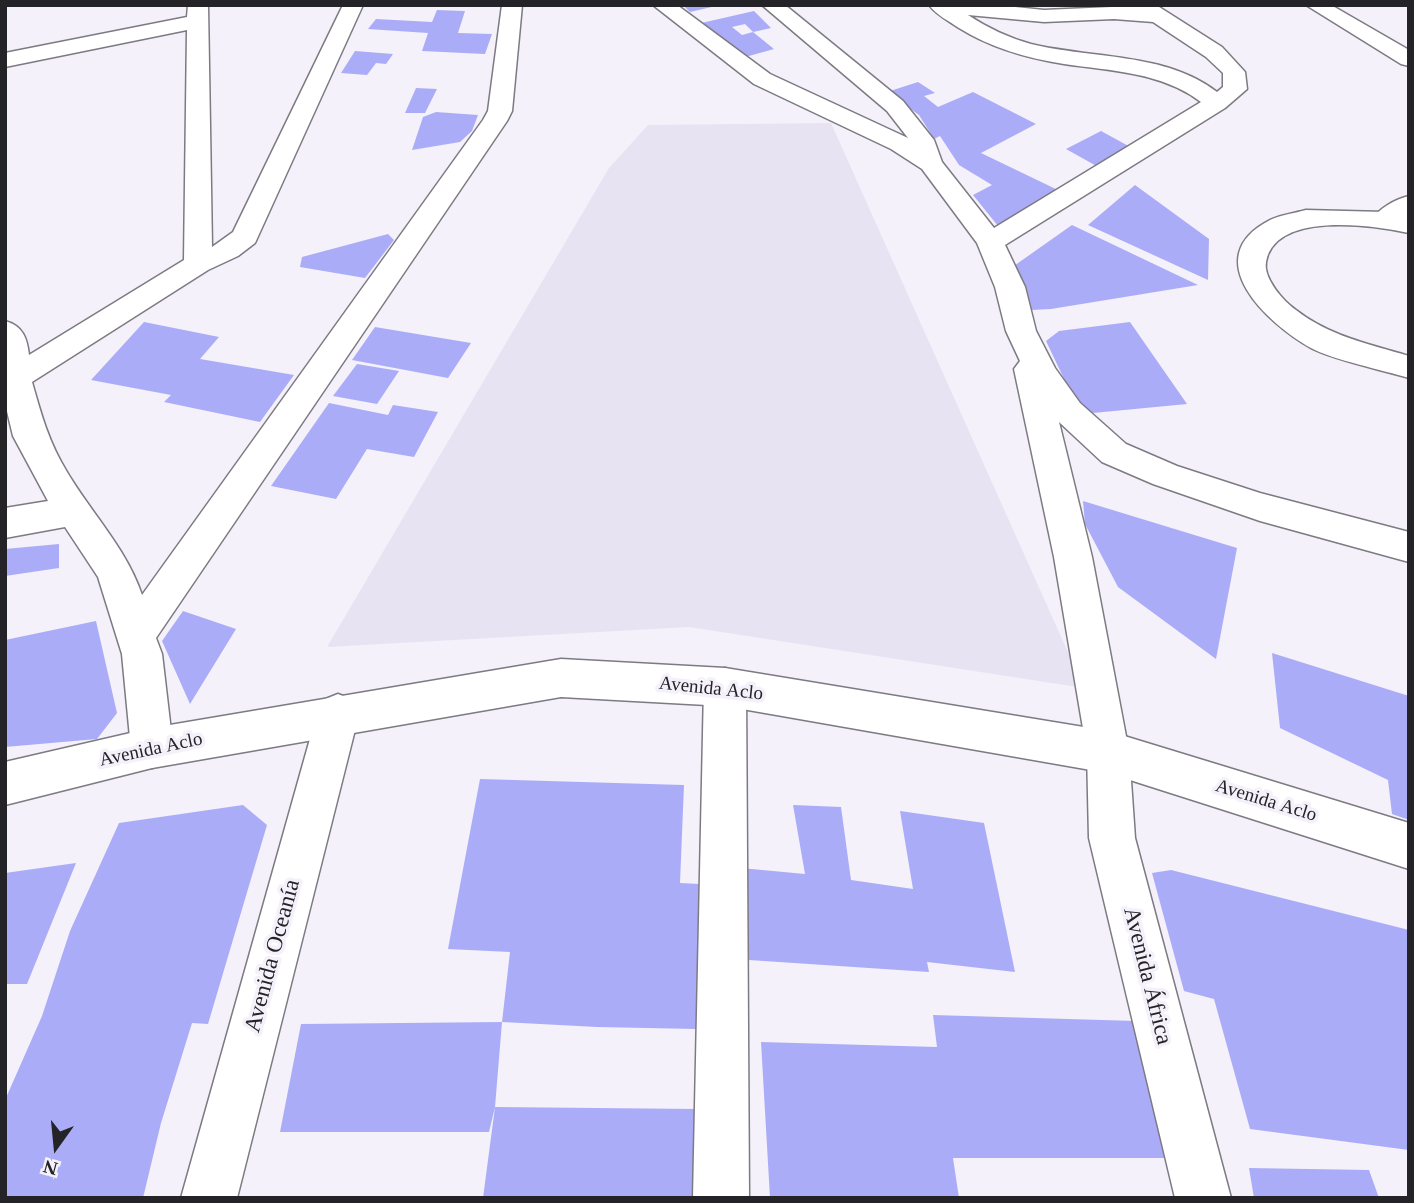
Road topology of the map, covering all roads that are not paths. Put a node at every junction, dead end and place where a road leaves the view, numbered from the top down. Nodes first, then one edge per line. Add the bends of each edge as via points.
1 (352, 5) edge
2 (512, 5) edge
3 (663, 5) edge
4 (772, 5) edge
5 (1316, 5) edge
6 (939, 6) edge
7 (1150, 11) edge
8 (199, 13) edge
9 (1409, 59) edge
10 (5, 60) edge
11 (1217, 103) junction
12 (931, 164) junction
13 (1409, 204) edge
14 (1397, 222) edge
15 (990, 242) junction
16 (198, 264) junction
17 (5, 331) edge
18 (1021, 331) junction
19 (1409, 367) edge
20 (15, 378) junction
21 (74, 511) junction
22 (5, 523) edge
23 (1409, 547) edge
24 (136, 635) junction
25 (725, 687) junction
26 (338, 714) junction
27 (152, 748) junction
28 (1108, 752) junction
29 (5, 784) edge
30 (1409, 846) edge
31 (209, 1198) edge
32 (721, 1198) edge
33 (1203, 1198) edge

1 - 16 street via 245,237
2 - 24 street via 495,121
3 - 12 street via 762,79 900,144
4 - 12 street via 895,106 922,140
5 - 9 street
6 - 7 street via 1044,16
6 - 11 street via 1004,43 1164,75 1191,85
7 - 11 street via 1214,52 1234,72 1235,89
8 - 10 street
8 - 16 street
11 - 15 street
12 - 15 street
13 - 14 street
14 - 19 street via 1306,218 1279,226 1256,244 1251,266 1257,284 1283,316 1324,342
15 - 18 street via 1010,287
16 - 20 street
17 - 20 street via 12,340
18 - 23 street via 1042,373 1069,411 1114,453 1260,507
18 - 28 street, Avenida África via 1073,557
20 - 21 street via 30,436
21 - 22 street
21 - 24 street via 115,572
24 - 27 street
25 - 26 street, Avenida Aclo via 561,678
25 - 28 street, Avenida Aclo
25 - 32 street
26 - 27 street, Avenida Aclo
26 - 31 street, Avenida Oceanía
27 - 29 street, Avenida Aclo
28 - 30 street, Avenida Aclo
28 - 33 street, Avenida África via 1112,838

